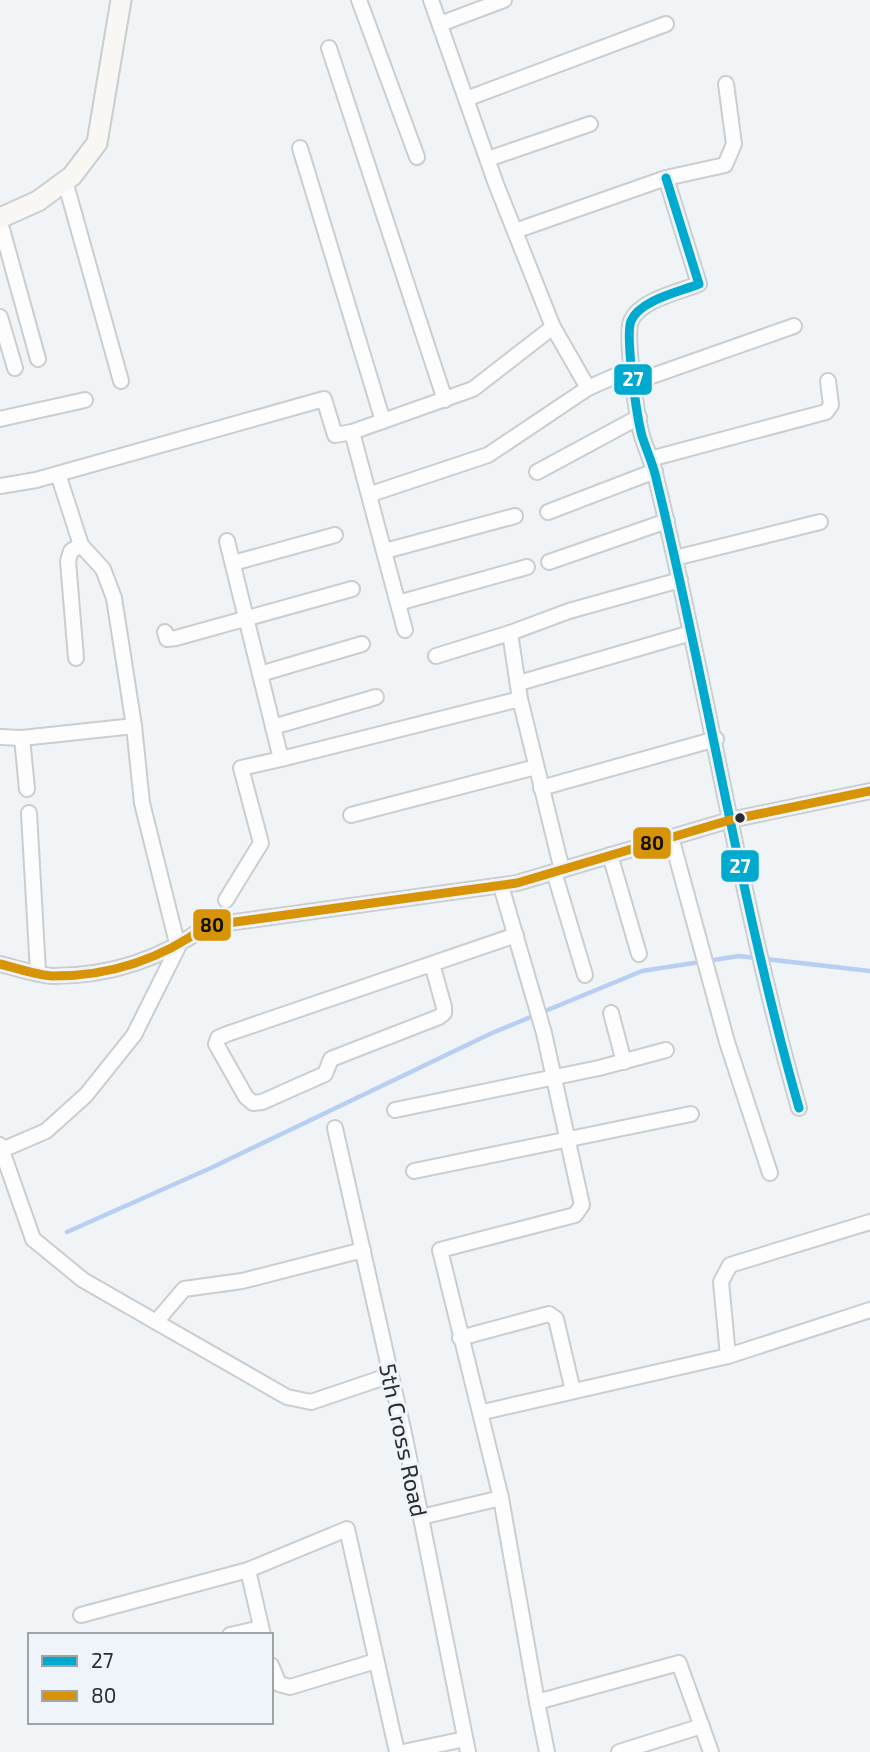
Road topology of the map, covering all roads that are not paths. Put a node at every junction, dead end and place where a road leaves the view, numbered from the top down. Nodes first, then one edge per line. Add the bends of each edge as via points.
1 (121, 0) edge
2 (359, 0) edge
3 (431, 0) edge
4 (504, 0) edge
5 (440, 24) junction
6 (666, 24) dead end
7 (329, 48) dead end
8 (726, 84) dead end
9 (466, 99) junction
10 (590, 124) dead end
11 (300, 148) dead end
12 (417, 157) dead end
13 (488, 159) junction
14 (666, 178) junction
15 (65, 181) junction
16 (0, 220) edge
17 (515, 231) junction
18 (0, 317) edge
19 (794, 326) dead end
20 (553, 327) junction
21 (38, 359) dead end
22 (15, 368) dead end
23 (634, 375) junction
24 (121, 381) dead end
25 (828, 381) dead end
26 (588, 388) junction
27 (85, 400) dead end
28 (445, 400) junction
29 (639, 417) junction
30 (0, 419) edge
31 (383, 421) junction
32 (352, 432) junction
33 (653, 465) junction
34 (537, 472) dead end
35 (58, 474) junction
36 (0, 486) edge
37 (371, 494) junction
38 (548, 512) dead end
39 (515, 516) dead end
40 (667, 521) junction
41 (820, 522) dead end
42 (335, 535) dead end
43 (227, 541) dead end
44 (81, 545) junction
45 (385, 551) junction
46 (676, 558) junction
47 (549, 562) dead end
48 (233, 564) junction
49 (527, 567) dead end
50 (680, 580) junction
51 (352, 589) dead end
52 (398, 603) junction
53 (247, 619) junction
54 (405, 629) dead end
55 (165, 632) dead end
56 (510, 633) junction
57 (691, 633) junction
58 (362, 644) dead end
59 (436, 656) dead end
60 (76, 658) dead end
61 (260, 674) junction
62 (519, 683) junction
63 (376, 697) dead end
64 (520, 699) junction
65 (134, 726) junction
66 (273, 727) junction
67 (0, 737) edge
68 (22, 738) junction
69 (716, 739) junction
70 (281, 759) junction
71 (536, 768) junction
72 (541, 788) junction
73 (27, 789) dead end
74 (870, 791) edge
75 (29, 813) dead end
76 (351, 815) dead end
77 (730, 820) junction
78 (671, 837) junction
79 (610, 855) junction
80 (558, 871) junction
81 (501, 886) junction
82 (226, 900) dead end
83 (516, 935) junction
84 (178, 947) junction
85 (639, 954) dead end
86 (0, 964) edge
87 (432, 964) junction
88 (38, 972) junction
89 (585, 975) dead end
90 (611, 1013) dead end
91 (666, 1049) dead end
92 (624, 1062) junction
93 (555, 1077) junction
94 (799, 1108) dead end
95 (395, 1110) dead end
96 (691, 1114) dead end
97 (335, 1128) dead end
98 (566, 1139) junction
99 (1, 1148) edge
100 (414, 1171) dead end
101 (770, 1173) dead end
102 (870, 1222) edge
103 (363, 1250) junction
104 (870, 1310) edge
105 (156, 1322) junction
106 (460, 1338) junction
107 (728, 1356) junction
108 (391, 1375) junction
109 (573, 1391) junction
110 (482, 1412) junction
111 (501, 1498) junction
112 (421, 1517) junction
113 (248, 1570) junction
114 (80, 1615) dead end
115 (262, 1631) edge
116 (376, 1661) junction
117 (273, 1670) edge
118 (537, 1702) junction
119 (702, 1726) junction
120 (467, 1745) edge
121 (397, 1752) edge
122 (403, 1752) edge
123 (547, 1752) edge
124 (619, 1752) edge
125 (711, 1752) edge

1 - 15 street via 97,143
2 - 12 street
3 - 5 street
4 - 5 street
5 - 9 street
6 - 9 street
7 - 28 street
8 - 14 street via 734,144 731,156 725,165
9 - 13 street
10 - 13 street
11 - 31 street
13 - 17 street
14 - 17 street
14 - 23 street via 699,284 638,310 627,345
15 - 16 street
15 - 24 street
16 - 21 street
17 - 20 street
18 - 22 street
19 - 23 street
20 - 26 street
20 - 28 street via 473,389
23 - 26 street
23 - 29 street
25 - 33 street via 831,405 826,412
26 - 37 street via 488,456
27 - 30 street
28 - 31 street
29 - 33 street
29 - 34 street
31 - 32 street
32 - 35 street via 335,435 324,399
32 - 37 street
33 - 38 street
33 - 40 street
35 - 36 street
35 - 44 street
37 - 45 street
39 - 45 street
40 - 46 street
40 - 47 street
41 - 46 street
42 - 48 street
43 - 48 street
44 - 60 street via 71,551 68,561
44 - 65 street via 103,569 114,598
45 - 52 street
46 - 50 street
48 - 53 street
49 - 52 street
50 - 56 street
50 - 57 street
51 - 53 street
52 - 54 street
53 - 55 street via 172,639 167,639
53 - 61 street
56 - 59 street
56 - 62 street
57 - 62 street
57 - 69 street
58 - 61 street
61 - 66 street
62 - 64 street
63 - 66 street
64 - 70 street
64 - 71 street
65 - 68 street
65 - 84 street via 142,803
66 - 70 street
67 - 68 street
68 - 73 street
69 - 72 street
69 - 77 street
70 - 82 street via 241,768 261,843
71 - 72 street
71 - 76 street
72 - 80 street
74 - 77 street
75 - 88 street
77 - 78 street
77 - 94 street via 761,967
78 - 79 street
78 - 101 street via 727,1042
79 - 80 street
79 - 85 street
80 - 81 street
80 - 89 street
81 - 83 street
81 - 84 street via 206,926
83 - 87 street
83 - 93 street
84 - 88 street via 128,967 52,976
84 - 99 street via 134,1035 86,1094 46,1131
86 - 88 street
87 - 87 street via 227,1034 216,1044 246,1097 253,1103 262,1102 325,1074 331,1059 444,1013
90 - 92 street
91 - 92 street
92 - 93 street
93 - 95 street
93 - 98 street
96 - 98 street
97 - 103 street, 5th Cross Road
98 - 100 street
98 - 106 street via 582,1205 575,1215 440,1250
99 - 105 street via 33,1239 83,1280
102 - 107 street via 730,1265 721,1282
103 - 105 street via 242,1282 184,1289
103 - 108 street, 5th Cross Road
104 - 107 street
105 - 108 street via 287,1397 311,1402
106 - 109 street via 548,1314 556,1318
106 - 110 street
107 - 109 street
108 - 112 street, 5th Cross Road
109 - 110 street
110 - 111 street
111 - 112 street
111 - 118 street
112 - 120 street, 5th Cross Road
113 - 114 street
113 - 115 street
113 - 116 street via 346,1529
116 - 117 street via 290,1687 279,1684
116 - 121 street
118 - 119 street via 679,1663
118 - 123 street
119 - 124 street
119 - 125 street
120 - 122 street

